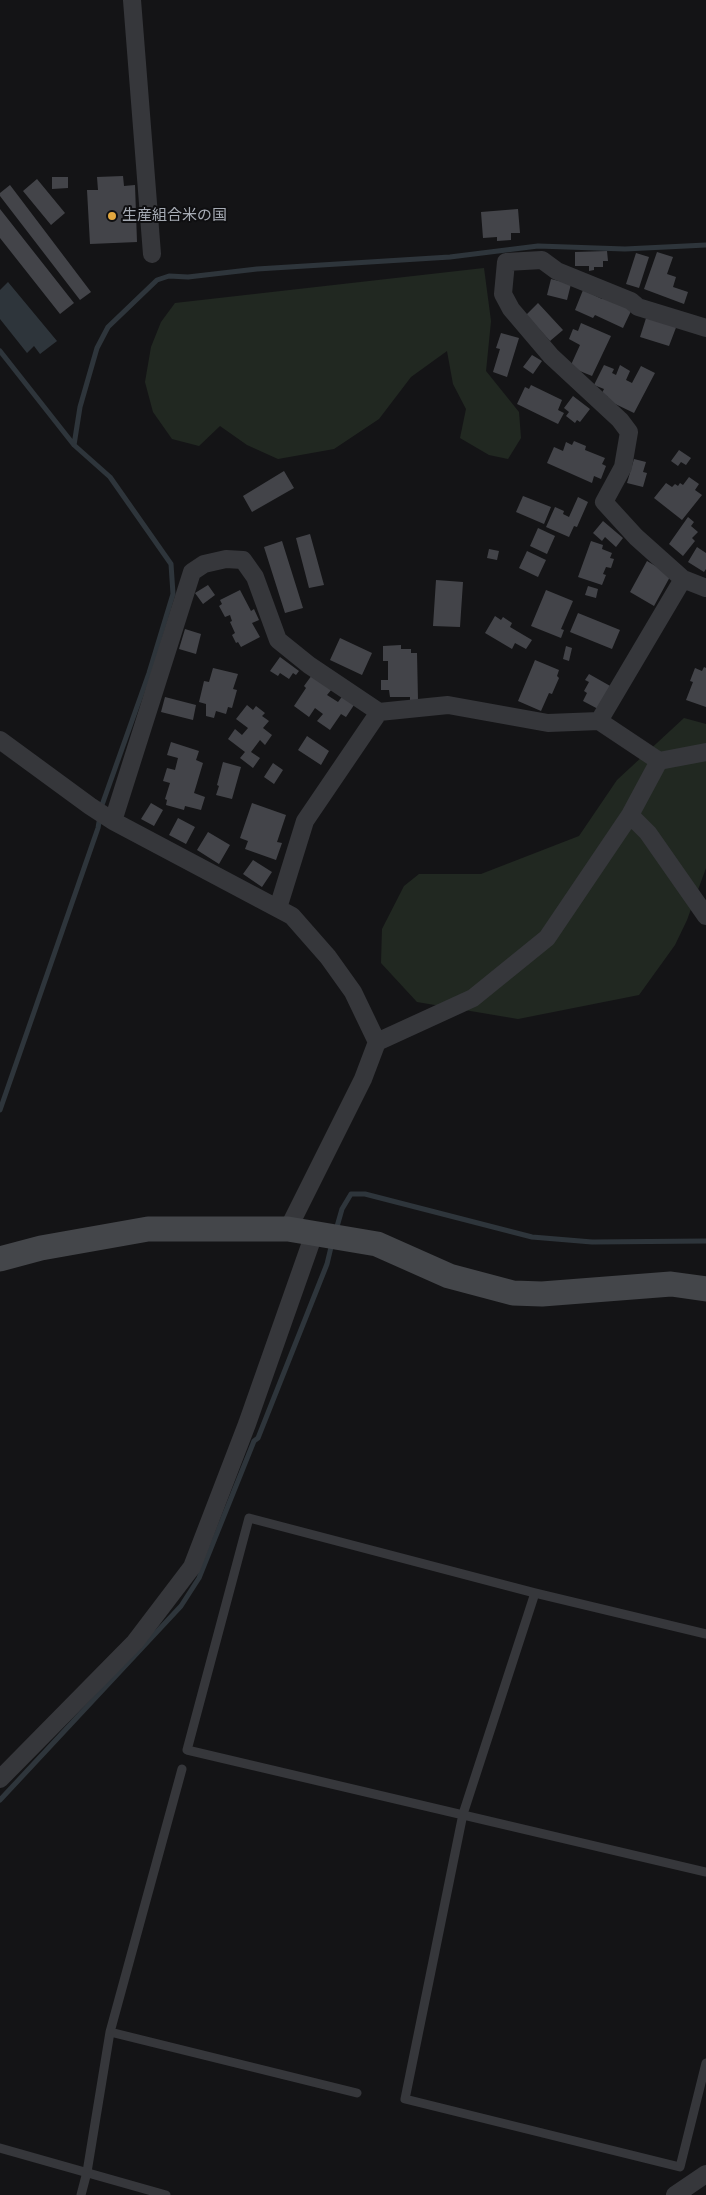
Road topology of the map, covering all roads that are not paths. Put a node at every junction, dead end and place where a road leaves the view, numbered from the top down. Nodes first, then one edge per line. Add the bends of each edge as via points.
1 (132, 0) edge
2 (152, 254) dead end
3 (706, 328) edge
4 (683, 579) junction
5 (706, 588) edge
6 (379, 712) junction
7 (599, 721) junction
8 (0, 740) edge
9 (706, 752) edge
10 (659, 761) junction
11 (630, 815) junction
12 (113, 821) junction
13 (278, 908) junction
14 (706, 916) edge
15 (377, 1042) junction
16 (288, 1229) junction
17 (314, 1234) junction
18 (0, 1260) edge
19 (706, 1289) edge
20 (535, 1593) junction
21 (706, 1634) edge
22 (182, 1769) dead end
23 (0, 1779) edge
24 (463, 1814) junction
25 (706, 1872) edge
26 (110, 2032) junction
27 (706, 2063) edge
28 (357, 2093) dead end
29 (0, 2148) edge
30 (87, 2172) junction
31 (706, 2174) edge
32 (81, 2195) edge
33 (166, 2195) edge
34 (675, 2195) edge

1 - 2 street
3 - 4 street via 638,306 557,271 542,260 506,262 503,294 511,309 551,356 629,432 623,466 604,502 636,537
4 - 5 street
4 - 7 street
6 - 7 street via 448,705 548,723
6 - 12 street via 278,640 254,577 244,560 226,559 204,564 192,572
6 - 13 street via 305,821
7 - 10 street
8 - 12 street
9 - 10 street
10 - 11 street
11 - 14 street via 648,833
11 - 15 street via 547,938 473,998
12 - 13 street
13 - 15 street via 292,916 328,957 353,992
15 - 16 street via 363,1079
16 - 17 street
16 - 18 street via 148,1229 41,1248
17 - 19 street via 377,1244 449,1276 513,1294 671,1284
17 - 23 street via 192,1567 135,1642
20 - 21 lane
20 - 24 lane
20 - 24 lane via 249,1518 187,1750
22 - 26 lane
24 - 25 lane
24 - 27 lane via 405,2099 680,2167
26 - 28 lane
26 - 30 lane
29 - 30 lane
30 - 32 lane
30 - 33 lane
31 - 34 street

